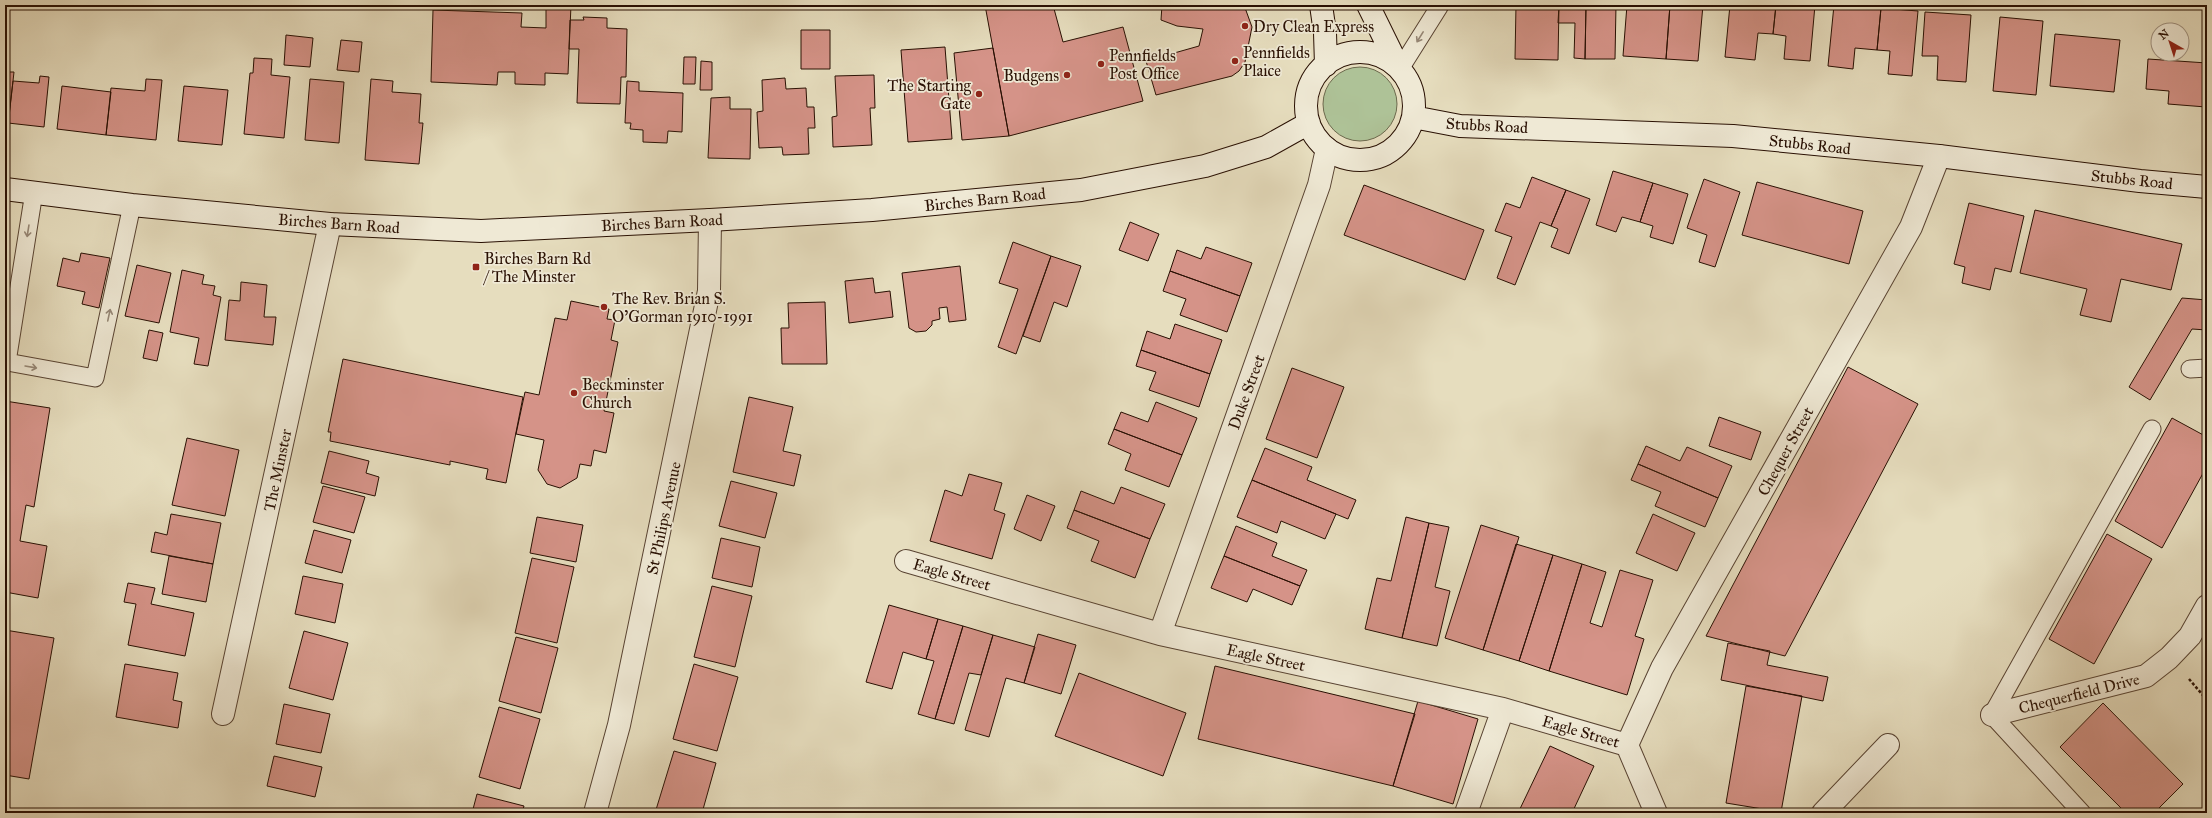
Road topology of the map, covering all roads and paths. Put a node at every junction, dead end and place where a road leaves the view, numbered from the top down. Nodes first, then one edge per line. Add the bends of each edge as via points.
1 (1321, 5) edge
2 (1368, 5) edge
3 (1438, 5) edge
4 (1326, 64) junction
5 (1400, 69) junction
6 (1413, 117) junction
7 (1309, 123) junction
8 (1327, 148) junction
9 (1939, 156) junction
10 (2207, 187) edge
11 (5, 189) edge
12 (34, 192) junction
13 (132, 205) junction
14 (710, 220) junction
15 (330, 224) junction
16 (2207, 368) edge
17 (2190, 369) dead end
18 (2152, 429) dead end
19 (906, 561) dead end
20 (2207, 606) edge
21 (1160, 634) junction
22 (1503, 709) junction
23 (223, 714) dead end
24 (1992, 715) junction
25 (1627, 745) junction
26 (1888, 745) dead end
27 (595, 813) edge
28 (1466, 813) edge
29 (1656, 813) edge
30 (1823, 813) edge
31 (2082, 813) edge

1 - 4 street
2 - 5 street
3 -> 5 lane
4 - 5 street via 1339,56 1366,52 1387,59
4 - 7 street via 1315,76 1308,92 1306,108
5 - 6 street via 1410,84 1414,100
6 - 8 street via 1406,135 1394,149 1377,157 1359,160 1340,157
6 - 9 street, Stubbs Road via 1460,126 1734,136
7 - 8 street
7 - 14 street, Birches Barn Road via 1266,147 1205,166 1080,190 872,210
8 - 21 street, Duke Street via 1319,185
9 - 10 street, Stubbs Road
9 - 25 street, Chequer Street via 1911,227 1662,668
11 - 12 street, Birches Barn Road
12 - 13 street, Birches Barn Road
12 -> 13 lane via 7,362 95,378
13 - 15 street, Birches Barn Road
14 - 15 street, Birches Barn Road via 482,231
14 - 27 street, St Philips Avenue via 709,290 700,337 619,725
15 - 23 street, The Minster
16 - 17 lane
18 - 24 lane
19 - 21 street, Eagle Street
20 - 24 street, Chequerfield Drive via 2190,636 2169,658 2146,676
21 - 22 street, Eagle Street
22 - 25 street, Eagle Street
22 - 28 street
24 - 31 lane
25 - 29 street
26 - 30 street

